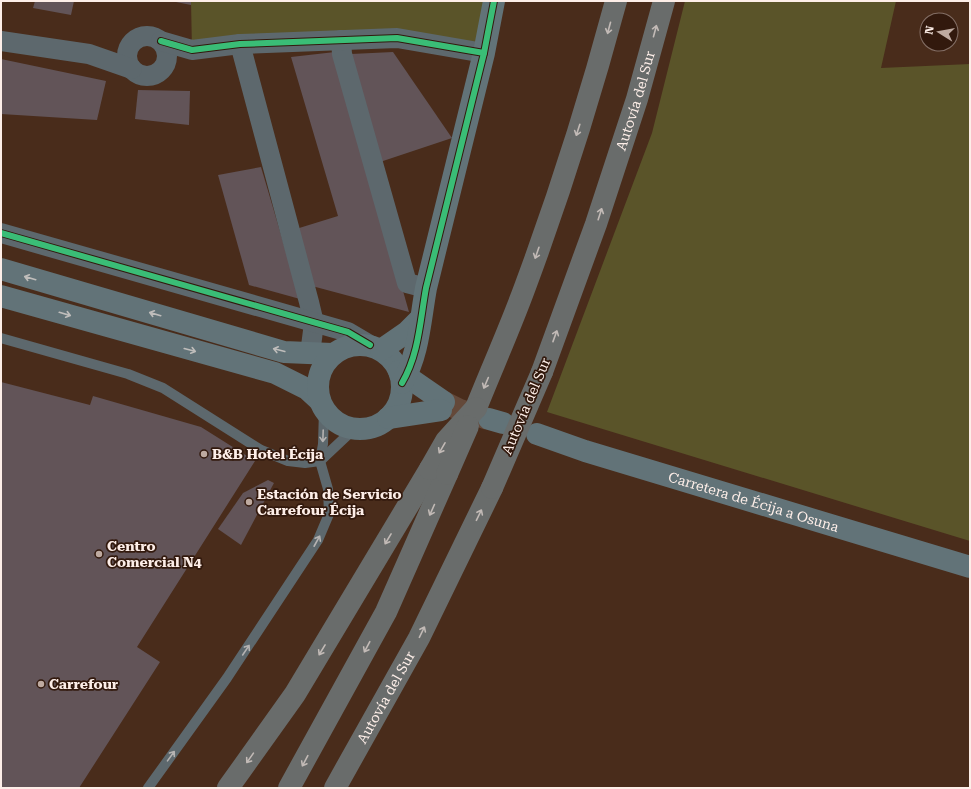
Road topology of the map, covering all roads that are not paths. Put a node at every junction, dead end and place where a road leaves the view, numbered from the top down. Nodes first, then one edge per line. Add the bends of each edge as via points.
1 (494, 1) edge
2 (616, 1) edge
3 (664, 1) edge
4 (1, 40) edge
5 (341, 40) junction
6 (161, 41) junction
7 (240, 44) junction
8 (131, 45) junction
9 (192, 50) junction
10 (484, 53) junction
11 (89, 54) junction
12 (165, 66) junction
13 (132, 69) junction
14 (1, 233) edge
15 (1, 269) edge
16 (426, 288) junction
17 (1, 296) edge
18 (420, 319) junction
19 (314, 323) junction
20 (1, 338) edge
21 (375, 348) junction
22 (310, 354) junction
23 (332, 354) junction
24 (402, 377) junction
25 (322, 405) junction
26 (388, 418) junction
27 (354, 429) junction
28 (537, 434) dead end
29 (320, 461) junction
30 (439, 472) junction
31 (970, 567) edge
32 (148, 788) edge
33 (228, 788) edge
34 (289, 788) edge
35 (335, 788) edge

1 - 10 street
2 -> 30 highway, bridge via 590,93 525,288 496,359 489,417
35 -> 3 highway, Autovía del Sur, bridge via 419,638 492,488 542,372 596,224 637,100
4 - 11 street
5 - 7 street
5 - 10 street via 413,40
5 - 16 street via 342,54 407,283
6 - 8 street via 155,37 142,37
6 - 9 street
6 - 12 street via 167,53
7 - 9 street
7 - 19 street
8 - 11 street
8 - 13 street via 127,57
9 - 12 street
10 - 16 street
11 - 13 street
12 - 13 street via 149,76 143,76
14 - 19 street
22 -> 15 street via 284,352
16 - 18 street
17 -> 25 street via 275,373 307,389
18 - 21 street via 407,332
18 - 24 street via 420,336
19 - 21 street via 348,332
19 - 22 street
20 - 29 lane via 128,374 163,388 261,450 288,461
21 - 23 street via 356,344
21 - 24 street via 392,359
22 - 23 street
23 - 25 street via 319,376 317,389
24 - 26 street via 401,396
24 - 26 street via 442,406
25 - 27 street via 332,419
25 -> 29 lane via 323,444
26 - 27 street via 378,425
27 - 29 lane
28 - 31 street, Carretera de Écija a Osuna via 585,451
32 -> 29 lane via 227,678 318,540 329,514 328,489
30 -> 33 highway via 295,694
30 -> 34 highway via 386,612

